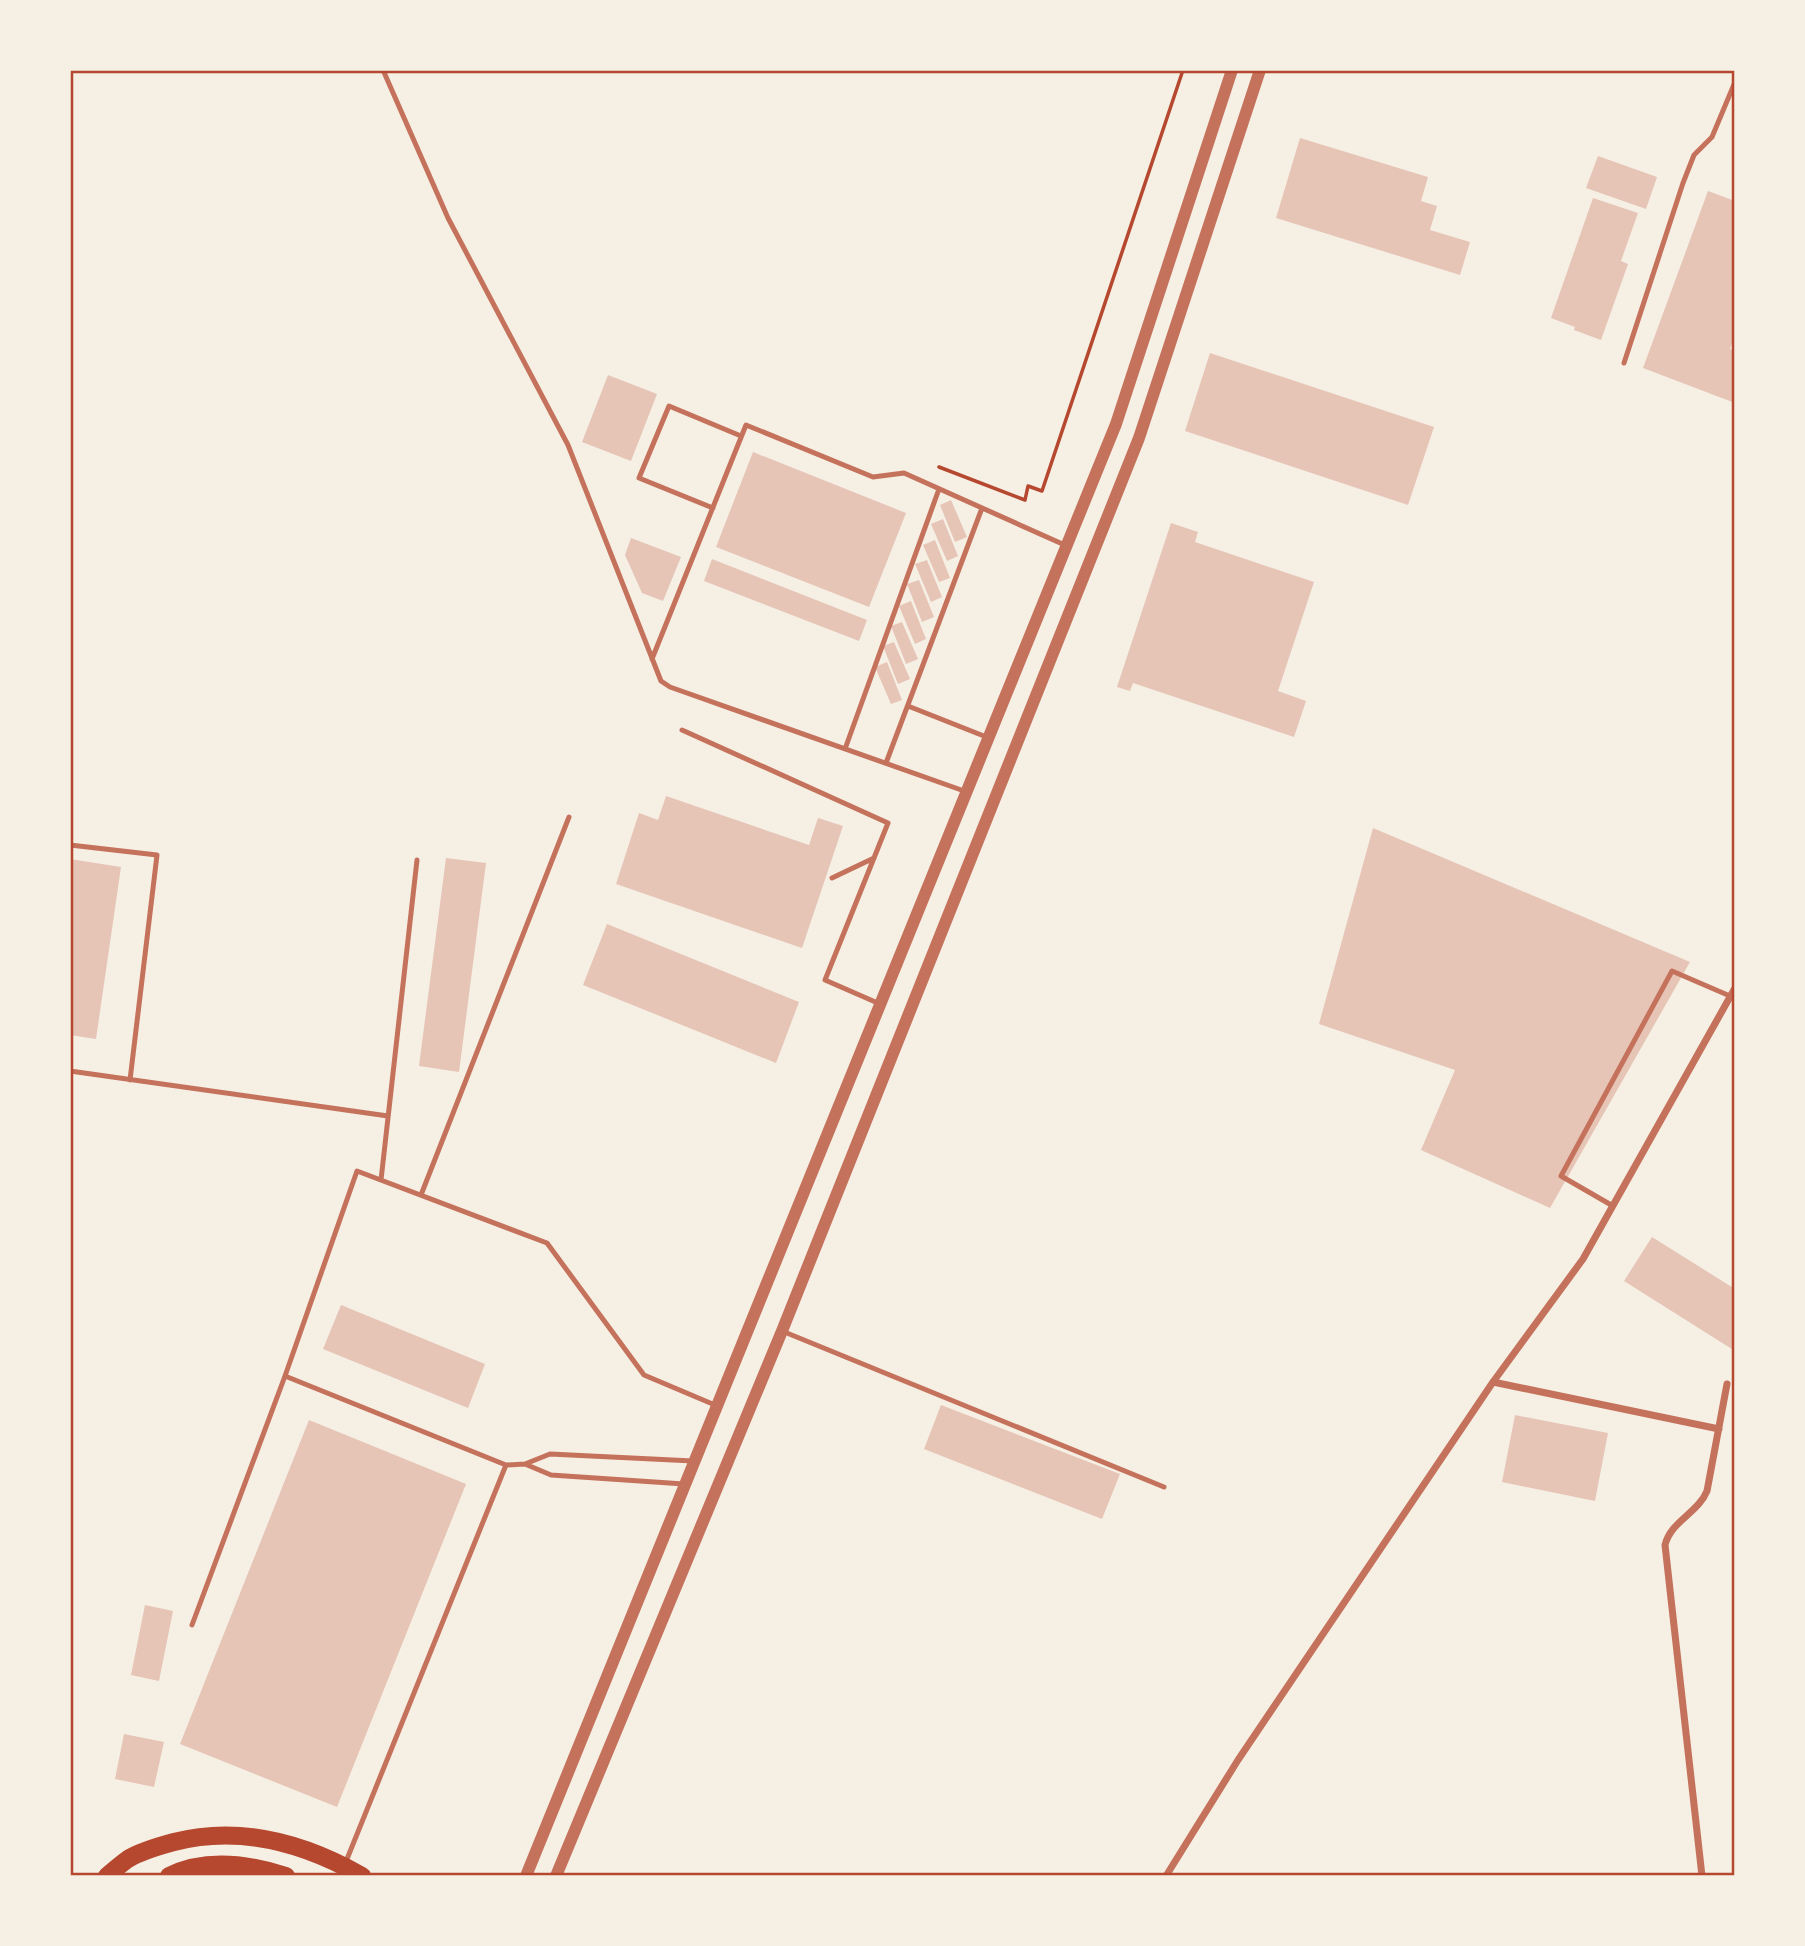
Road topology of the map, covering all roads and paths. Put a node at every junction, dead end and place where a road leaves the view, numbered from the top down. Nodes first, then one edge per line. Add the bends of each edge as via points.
1 (383, 70) edge
2 (1183, 70) edge
3 (1232, 70) edge
4 (1260, 70) edge
5 (1735, 82) edge
6 (1624, 363) dead end
7 (741, 436) junction
8 (939, 467) dead end
9 (939, 489) junction
10 (713, 508) junction
11 (982, 509) junction
12 (1067, 546) junction
13 (652, 660) junction
14 (908, 706) junction
15 (682, 730) dead end
16 (989, 738) junction
17 (845, 749) junction
18 (886, 763) junction
19 (967, 792) junction
20 (569, 817) dead end
21 (70, 845) edge
22 (874, 858) junction
23 (417, 860) dead end
24 (832, 878) dead end
25 (1735, 988) edge
26 (1730, 996) junction
27 (881, 1004) junction
28 (70, 1071) edge
29 (130, 1080) junction
30 (388, 1116) junction
31 (381, 1180) junction
32 (421, 1195) junction
33 (1613, 1206) junction
34 (782, 1331) junction
35 (285, 1376) junction
36 (1493, 1382) junction
37 (1727, 1384) dead end
38 (718, 1406) junction
39 (1719, 1429) junction
40 (696, 1461) junction
41 (525, 1464) junction
42 (506, 1465) junction
43 (687, 1484) junction
44 (1164, 1487) dead end
45 (192, 1625) dead end
46 (345, 1866) junction
47 (107, 1876) edge
48 (169, 1876) edge
49 (286, 1876) edge
50 (362, 1876) edge
51 (526, 1876) edge
52 (556, 1876) edge
53 (1166, 1876) edge
54 (1702, 1876) edge

1 - 13 lane via 448,218 568,445
2 - 8 path via 1042,491 1028,486 1025,499
3 - 12 street via 1116,424
4 - 34 street via 1139,438
5 - 6 lane via 1712,137 1695,155 1683,183
7 - 9 lane via 746,425 873,477 904,473
7 - 10 lane
7 - 10 lane via 668,406 639,478
9 - 11 lane
9 - 17 lane
10 - 13 lane
11 - 12 lane
11 - 14 lane
12 - 16 street
13 - 17 lane via 661,681 670,687
14 - 16 lane
14 - 18 lane
15 - 22 lane via 888,823
16 - 19 street
17 - 18 lane
18 - 19 lane
19 - 27 street
20 - 32 lane
21 - 29 lane via 157,855
22 - 24 lane
22 - 27 lane via 825,980
23 - 30 lane
25 - 26 street
26 - 33 street
26 - 33 lane via 1672,971 1561,1176
27 - 38 street
28 - 29 lane
29 - 30 lane
30 - 31 lane
31 - 32 lane
31 - 35 lane via 357,1171
32 - 38 lane via 547,1243 644,1375
33 - 36 street via 1583,1259
34 - 44 lane
34 - 52 street
35 - 42 lane
35 - 45 lane
36 - 39 street
36 - 53 street via 1238,1760
37 - 39 street
38 - 40 street
39 - 54 street via 1706,1496 1673,1528 1665,1545
40 - 41 lane via 550,1454
40 - 43 street
41 - 42 lane
41 - 43 lane via 551,1475
42 - 46 lane
43 - 51 street
46 - 47 main road via 320,1853 271,1839 229,1835 162,1845 129,1858
46 - 50 main road
48 - 49 main road via 196,1867 232,1864

